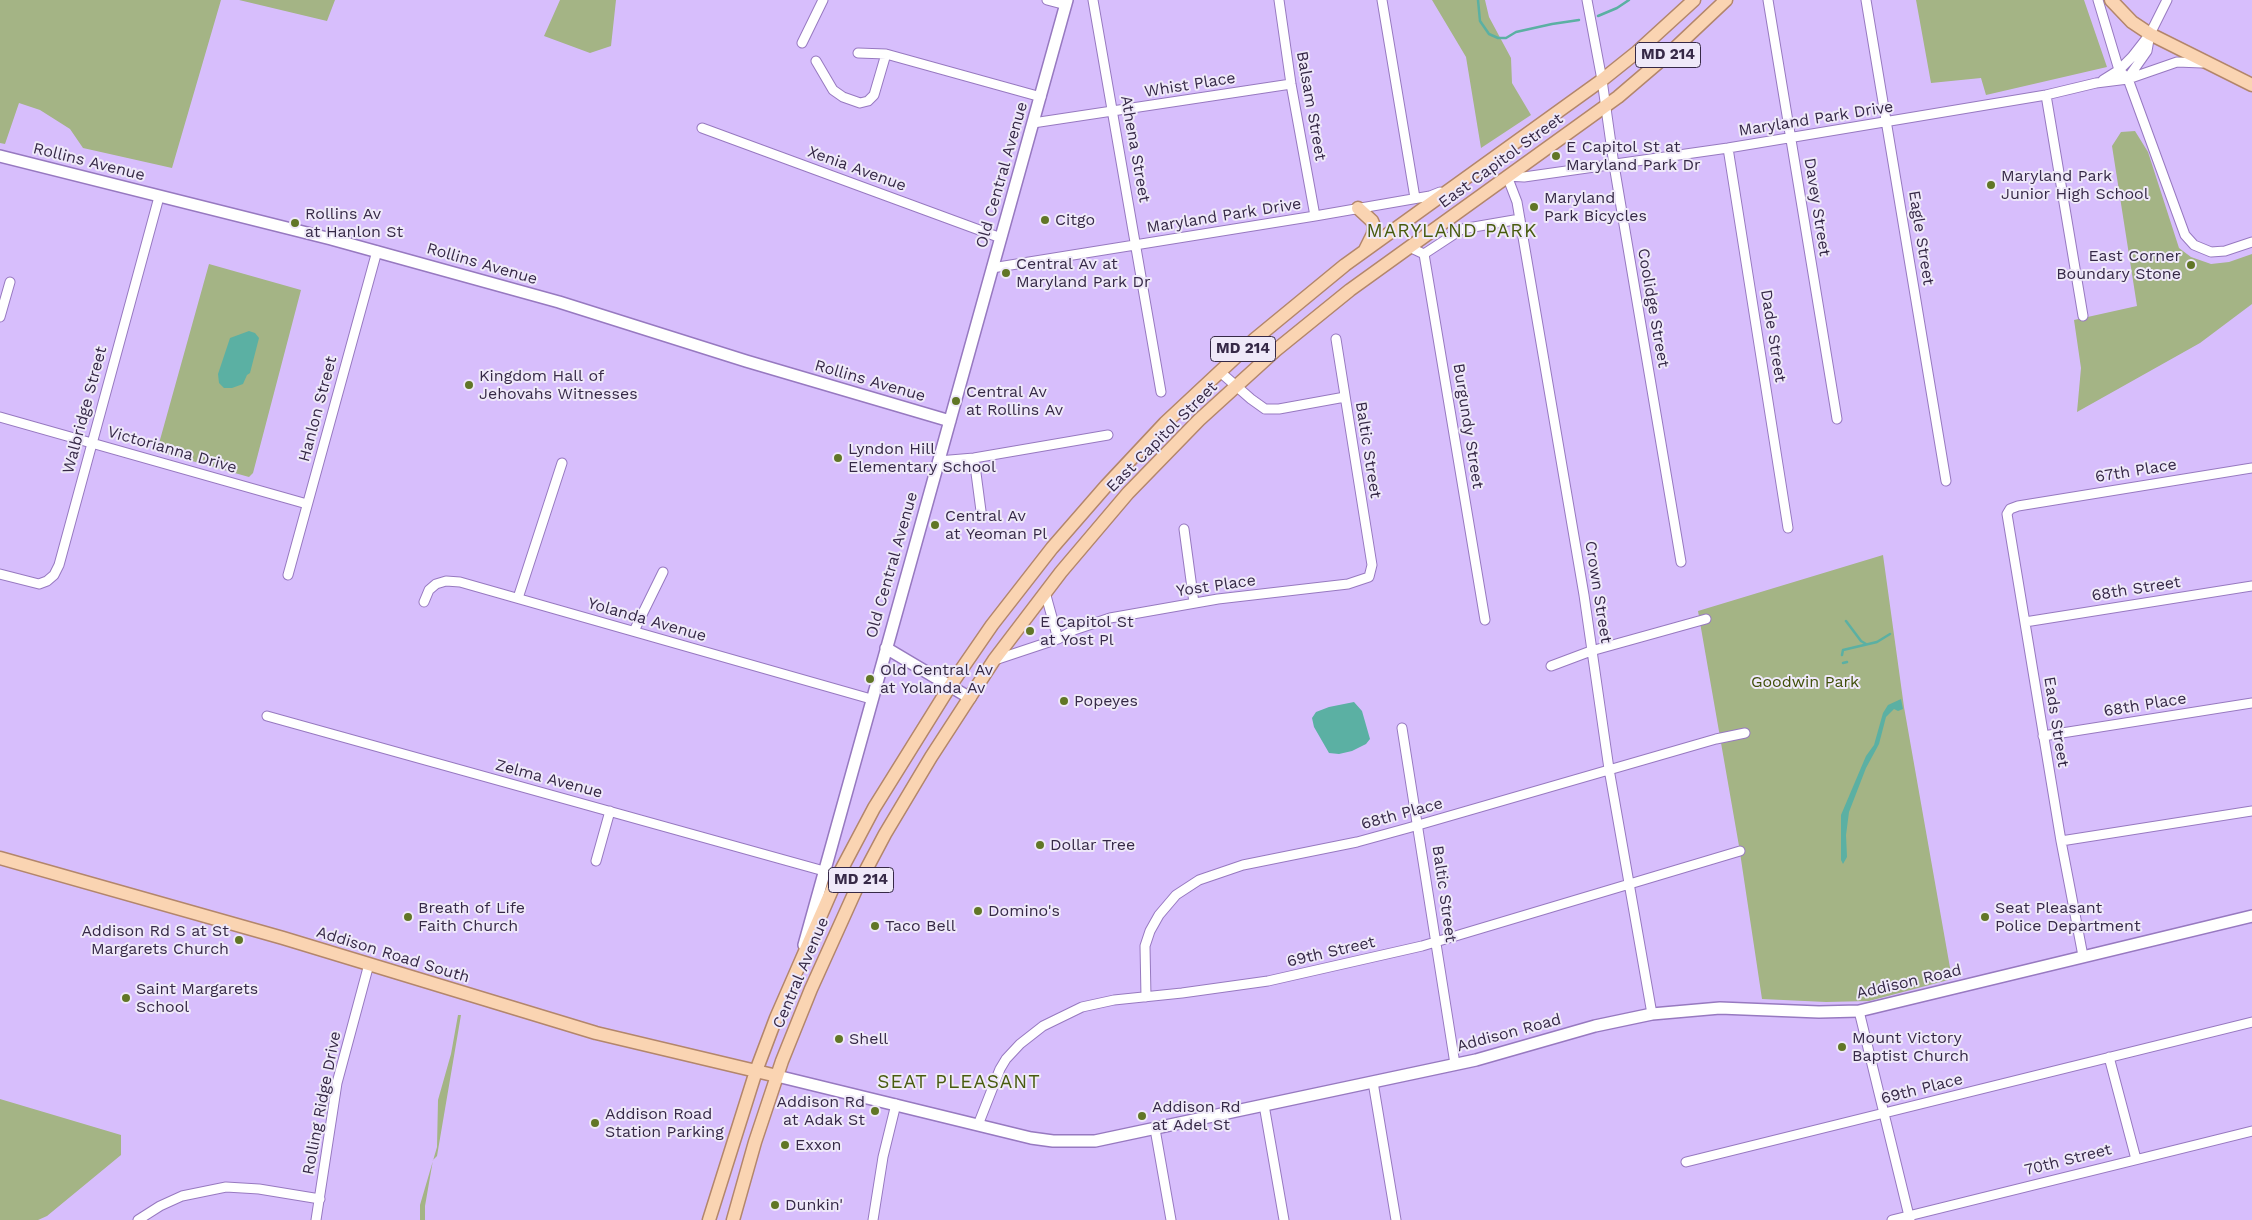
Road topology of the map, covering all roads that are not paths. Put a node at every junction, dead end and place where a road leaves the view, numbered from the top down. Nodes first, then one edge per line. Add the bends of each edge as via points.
1 (823, 0) edge
2 (1047, 0) edge
3 (1093, 0) edge
4 (1279, 0) edge
5 (1382, 0) edge
6 (1587, 0) edge
7 (1694, 0) edge
8 (1726, 0) edge
9 (1768, 0) edge
10 (1866, 0) edge
11 (2098, 0) edge
12 (2111, 0) edge
13 (2167, 0) edge
14 (1066, 3) edge
15 (2150, 34) junction
16 (802, 43) dead end
17 (858, 53) dead end
18 (886, 54) junction
19 (816, 61) dead end
20 (2214, 66) junction
21 (2119, 70) junction
22 (2128, 78) junction
23 (1602, 80) junction
24 (2096, 83) junction
25 (1291, 84) junction
26 (2252, 85) edge
27 (2046, 96) junction
28 (1041, 98) junction
29 (1605, 106) junction
30 (1113, 112) junction
31 (1886, 122) junction
32 (1033, 123) junction
33 (702, 128) dead end
34 (1790, 138) junction
35 (1728, 148) junction
36 (0, 156) edge
37 (1614, 165) junction
38 (1507, 176) junction
39 (1458, 185) junction
40 (160, 197) junction
41 (1415, 198) junction
42 (1358, 208) junction
43 (1315, 216) junction
44 (1520, 219) junction
45 (1001, 238) junction
46 (2252, 242) edge
47 (1136, 245) junction
48 (1409, 247) junction
49 (377, 251) junction
50 (1364, 252) junction
51 (1424, 254) junction
52 (992, 268) junction
53 (10, 282) dead end
54 (2083, 316) dead end
55 (0, 317) edge
56 (1336, 339) dead end
57 (1219, 371) junction
58 (1236, 386) junction
59 (1161, 392) dead end
60 (1345, 396) junction
61 (0, 417) edge
62 (1837, 419) dead end
63 (950, 421) junction
64 (1108, 434) dead end
65 (92, 442) junction
66 (974, 458) junction
67 (938, 461) junction
68 (562, 463) dead end
69 (2252, 468) edge
70 (1946, 481) dead end
71 (308, 504) junction
72 (2025, 505) joint
73 (981, 511) dead end
74 (1788, 528) dead end
75 (1184, 529) dead end
76 (1680, 562) dead end
77 (1372, 565) joint
78 (663, 572) dead end
79 (0, 574) edge
80 (288, 575) dead end
81 (2252, 586) edge
82 (1045, 592) junction
83 (518, 598) junction
84 (424, 602) dead end
85 (1194, 604) junction
86 (1706, 619) dead end
87 (1485, 620) dead end
88 (2026, 622) junction
89 (634, 631) junction
90 (1058, 639) junction
91 (886, 648) junction
92 (1591, 652) junction
93 (994, 660) junction
94 (1551, 666) dead end
95 (950, 686) junction
96 (970, 698) junction
97 (871, 699) junction
98 (2252, 703) edge
99 (267, 716) dead end
100 (1402, 728) dead end
101 (1745, 733) dead end
102 (2043, 736) junction
103 (1609, 769) junction
104 (610, 811) junction
105 (2252, 812) edge
106 (1418, 826) junction
107 (2061, 841) junction
108 (1740, 851) dead end
109 (0, 858) edge
110 (596, 861) dead end
111 (824, 871) junction
112 (1628, 884) junction
113 (2252, 916) edge
114 (1436, 943) junction
115 (2083, 956) junction
116 (368, 964) junction
117 (798, 966) junction
118 (1146, 997) junction
119 (1859, 1011) junction
120 (1652, 1014) junction
121 (2252, 1022) edge
122 (2109, 1057) junction
123 (1455, 1064) junction
124 (756, 1071) junction
125 (777, 1076) junction
126 (1373, 1082) junction
127 (896, 1104) junction
128 (1264, 1105) junction
129 (1884, 1114) junction
130 (978, 1125) junction
131 (1155, 1130) junction
132 (2252, 1131) edge
133 (2136, 1159) junction
134 (1686, 1162) dead end
135 (320, 1199) junction
136 (1910, 1218) edge
137 (138, 1220) edge
138 (316, 1220) edge
139 (709, 1220) edge
140 (733, 1220) edge
141 (873, 1220) edge
142 (1171, 1220) edge
143 (1284, 1220) edge
144 (1396, 1220) edge
145 (1892, 1220) edge

1 - 16 street
2 - 14 street
3 - 30 street, Athena Street
4 - 25 street, Balsam Street
5 - 41 street
6 - 23 street, Coolidge Street
7 - 23 main road, East Capitol Street / MD 214
8 - 29 main road, East Capitol Street / MD 214 via 1674,50
9 - 34 street, Davey Street
10 - 31 street, Eagle Street
11 - 21 street
12 - 15 main road via 2132,22
13 - 15 street
14 - 28 main road, Old Central Avenue
15 - 20 main road
15 - 21 street
15 - 22 street via 2147,51
17 - 18 street
18 - 19 street via 874,95 860,104 833,90
18 - 28 street
20 - 22 street, Maryland Park Drive via 2177,62
20 - 26 main road
21 - 22 street
21 - 24 street
22 - 24 street, Maryland Park Drive
22 - 46 street via 2180,223 2194,244 2210,252 2225,251
23 - 29 street, Coolidge Street
23 - 39 main road, East Capitol Street / MD 214
24 - 27 street, Maryland Park Drive
25 - 30 street, Whist Place
25 - 43 street, Balsam Street
27 - 31 street, Maryland Park Drive
27 - 54 street
28 - 32 main road, Old Central Avenue
29 - 37 street, Coolidge Street
29 - 38 main road, East Capitol Street / MD 214
30 - 32 street, Whist Place
30 - 47 street, Athena Street
31 - 34 street, Maryland Park Drive
31 - 70 street, Eagle Street
32 - 45 main road, Old Central Avenue
33 - 45 street, Xenia Avenue
34 - 35 street, Maryland Park Drive
34 - 62 street, Davey Street
35 - 37 street, Maryland Park Drive
35 - 74 street, Dade Street
36 - 40 main road, Rollins Avenue
37 - 38 street, Maryland Park Drive via 1524,177
37 - 76 street, Coolidge Street
38 - 44 street, Crown Street
38 - 48 main road, East Capitol Street / MD 214
39 - 41 street, Maryland Park Drive
39 - 50 main road, East Capitol Street / MD 214
40 - 49 main road, Rollins Avenue
40 - 65 street, Walbridge Street
41 - 42 street, Maryland Park Drive
42 - 43 street, Maryland Park Drive
42 - 50 main road via 1374,226
43 - 47 street, Maryland Park Drive
44 - 51 street via 1462,229
44 - 92 street, Crown Street
45 - 52 main road, Old Central Avenue
47 - 52 street, Maryland Park Drive
47 - 59 street, Athena Street
48 - 51 street
48 - 58 main road, East Capitol Street / MD 214 via 1322,311
49 - 63 main road, Rollins Avenue via 559,302
49 - 71 street, Hanlon Street
50 - 57 main road, East Capitol Street / MD 214 via 1254,338
51 - 87 street, Burgundy Street
52 - 63 main road, Old Central Avenue
53 - 55 street
56 - 60 street, Baltic Street
57 - 58 street
57 - 95 main road, East Capitol Street / MD 214 via 1165,422 1052,548
58 - 60 street via 1266,409
58 - 82 main road, East Capitol Street / MD 214 via 1128,493
60 - 77 street, Baltic Street
61 - 65 street, Victorianna Drive
63 - 67 main road, Old Central Avenue
64 - 66 street
65 - 71 street, Victorianna Drive
65 - 79 street, Walbridge Street via 54,575 39,584
66 - 67 street
66 - 73 street
67 - 91 main road, Old Central Avenue
68 - 83 street
69 - 72 street, 67th Place
71 - 80 street, Hanlon Street
72 - 88 street, Eads Street via 2010,509 2006,516
75 - 85 street
77 - 85 street, Yost Place via 1369,577 1348,584
78 - 89 street
81 - 88 street, 68th Street
82 - 90 street
82 - 93 main road, East Capitol Street / MD 214
83 - 84 street, Yolanda Avenue via 452,580 432,587
83 - 89 street, Yolanda Avenue
85 - 90 street, Yost Place via 1110,618
86 - 92 street
88 - 102 street, Eads Street
89 - 97 street, Yolanda Avenue
90 - 93 street, Yost Place
91 - 95 main road
91 - 97 main road, Old Central Avenue
92 - 94 street
92 - 103 street, Crown Street
93 - 96 main road, East Capitol Street / MD 214
95 - 96 main road
95 - 117 main road, Central Avenue / MD 214 via 874,808 838,876
96 - 125 main road, Central Avenue / MD 214 via 907,795 858,885 811,989
97 - 111 main road, Old Central Avenue
98 - 102 street, 68th Place
99 - 104 street, Zelma Avenue
100 - 106 street, Baltic Street
101 - 103 street, 68th Place
102 - 107 street, Eads Street
103 - 106 street, 68th Place
103 - 112 street, Crown Street
104 - 110 street
104 - 111 street, Zelma Avenue
105 - 107 street
106 - 114 street, Baltic Street
106 - 118 street, 68th Place via 1243,865 1217,872 1188,886 1165,907 1148,938 1144,965
107 - 115 street, Eads Street
108 - 112 street, 69th Street
109 - 116 main road, Addison Road South
111 - 117 main road, Old Central Avenue
112 - 114 street, 69th Street
112 - 120 street, Crown Street
113 - 115 main road, Addison Road
114 - 118 street, 69th Street via 1291,976
114 - 123 street, Baltic Street
115 - 119 main road, Addison Road
116 - 124 main road, Addison Road South via 596,1033
116 - 135 street, Rolling Ridge Drive via 337,1083
117 - 124 main road, Central Avenue / MD 214
118 - 130 street, 69th Street via 1082,1006 1055,1018 1030,1035 1000,1069
119 - 120 main road, Addison Road via 1720,1008
119 - 129 street
120 - 123 main road, Addison Road
121 - 122 street, 69th Place
122 - 129 street, 69th Place
122 - 133 street
123 - 126 main road, Addison Road
124 - 125 main road, Addison Road South
124 - 139 main road, Central Avenue / MD 214
125 - 127 main road, Addison Road
125 - 140 main road, Central Avenue / MD 214
126 - 128 main road, Addison Road
126 - 144 street
127 - 130 main road, Addison Road
127 - 141 street
128 - 131 main road, Addison Road
128 - 143 street
129 - 134 street, 69th Place
129 - 136 street
130 - 131 main road, Addison Road via 1031,1138 1073,1142
131 - 142 street
132 - 133 street, 70th Street
133 - 136 street, 70th Street
135 - 137 street via 226,1187 182,1196
135 - 138 street, Rolling Ridge Drive
136 - 145 street, 70th Street

